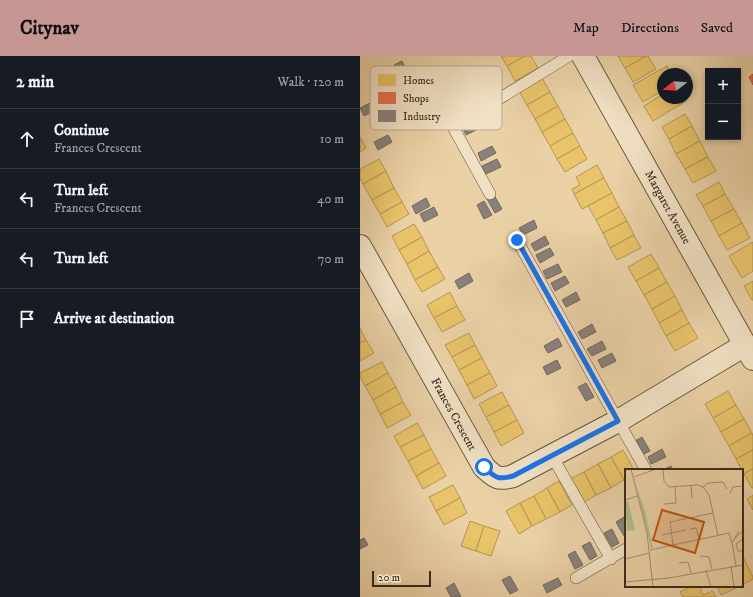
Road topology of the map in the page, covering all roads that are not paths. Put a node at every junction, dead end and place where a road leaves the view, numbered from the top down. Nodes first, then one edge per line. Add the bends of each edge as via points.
1 (569, 56) edge
2 (583, 56) edge
3 (502, 97) edge
4 (455, 130) edge
5 (490, 194) dead end
6 (517, 240) dead end
7 (360, 246) edge
8 (749, 352) edge
9 (618, 421) junction
10 (552, 456) junction
11 (645, 469) edge
12 (625, 550) edge
13 (610, 559) junction
14 (576, 578) dead end

1 - 3 lane
2 - 8 street, Margaret Avenue
4 - 5 lane
6 - 9 lane
7 - 10 street, Frances Crescent via 484,467 494,477 502,479
8 - 9 street, Frances Crescent
9 - 10 street, Frances Crescent
9 - 11 lane
10 - 13 lane
12 - 13 lane
13 - 14 lane

